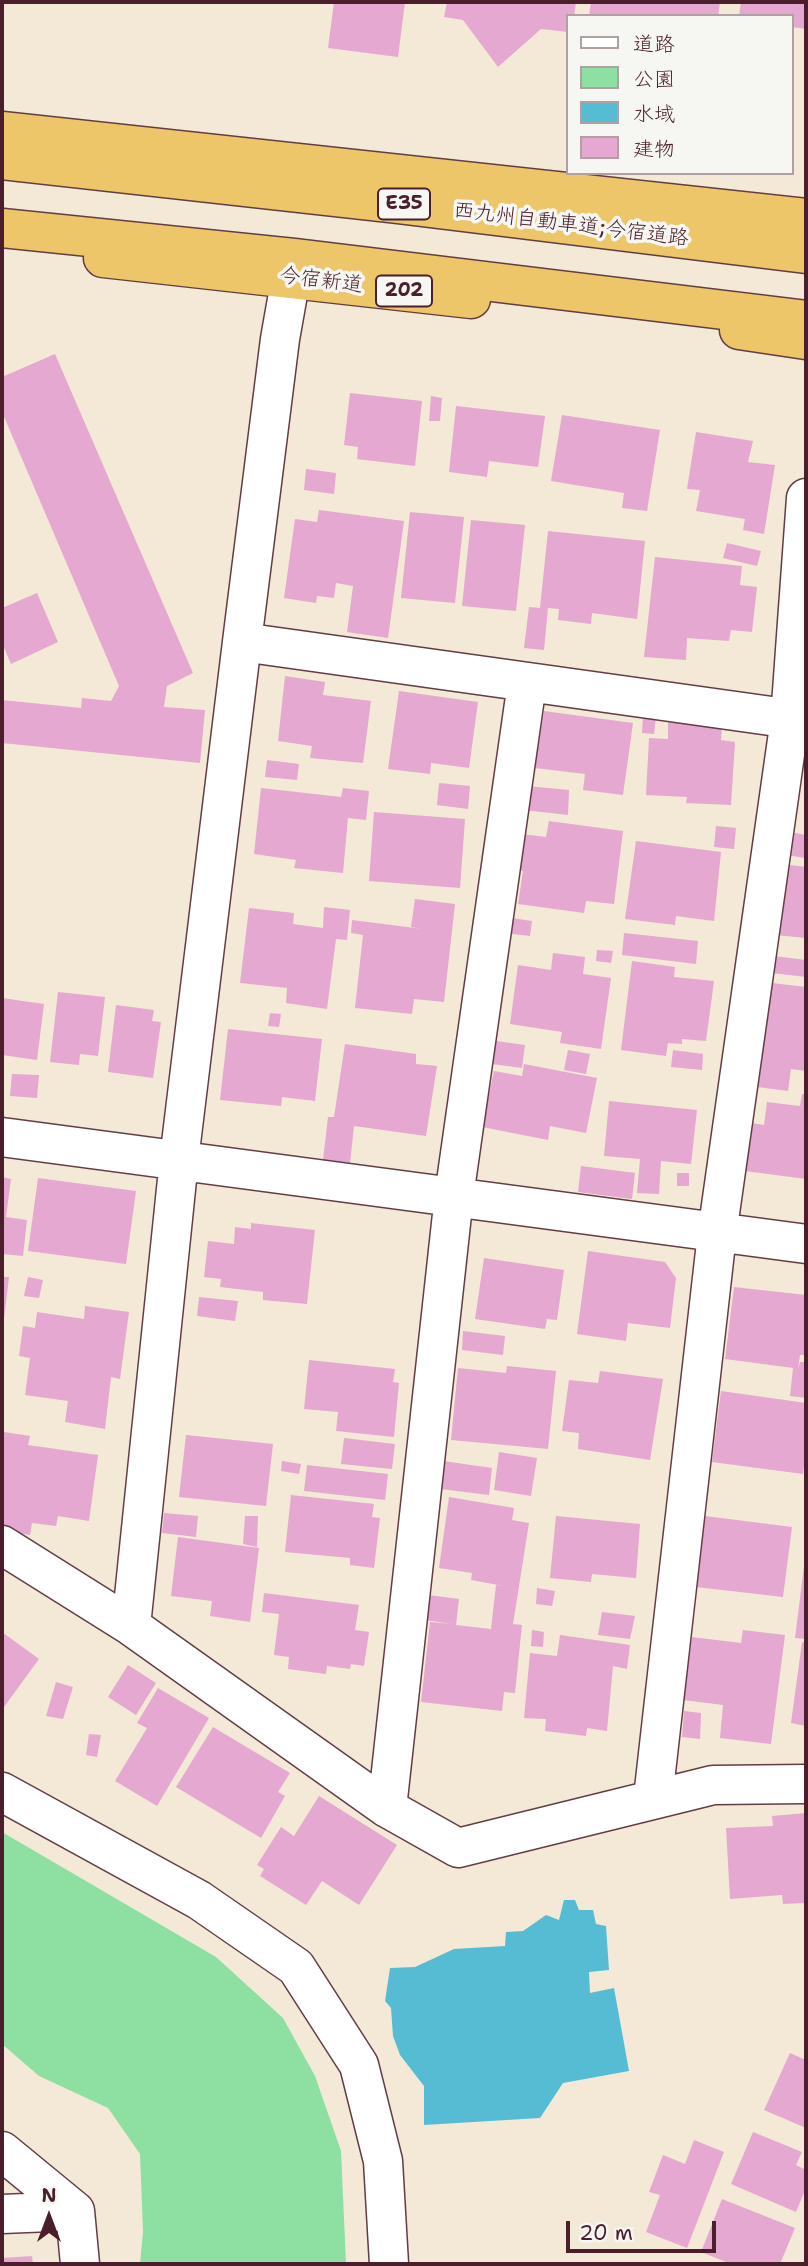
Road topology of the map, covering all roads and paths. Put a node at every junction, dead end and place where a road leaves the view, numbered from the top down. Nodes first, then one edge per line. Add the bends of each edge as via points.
1 (2, 131) edge
2 (2, 160) edge
3 (806, 218) edge
4 (2, 228) edge
5 (2, 247) edge
6 (806, 254) edge
7 (291, 277) junction
8 (806, 320) edge
9 (806, 340) edge
10 (806, 498) edge
11 (242, 642) junction
12 (527, 683) junction
13 (798, 720) edge
14 (2, 1137) edge
15 (179, 1160) junction
16 (454, 1196) junction
17 (717, 1234) junction
18 (806, 1244) edge
19 (2, 1545) edge
20 (131, 1626) junction
21 (806, 1784) edge
22 (2, 1792) edge
23 (653, 1798) junction
24 (387, 1808) junction
25 (2, 2151) edge
26 (75, 2211) junction
27 (2, 2214) edge
28 (80, 2264) edge
29 (389, 2264) edge

1 - 3 highway
2 - 6 highway, 西九州自動車道;今宿道路 / E35
4 - 8 highway
5 - 7 highway, 今宿新道 / 202
7 - 9 highway, 今宿新道 / 202
7 - 11 street
10 - 13 street
11 - 12 street
11 - 15 street
12 - 13 street
12 - 16 street
13 - 17 street
14 - 15 street
15 - 16 street
15 - 20 street
16 - 17 street
16 - 24 street
17 - 18 street
17 - 23 street
19 - 20 street
20 - 24 street
21 - 23 street via 713,1785
22 - 29 street via 199,1900 296,1967 359,2065 383,2161
23 - 24 street via 458,1847
25 - 26 street
26 - 27 street
26 - 28 street

